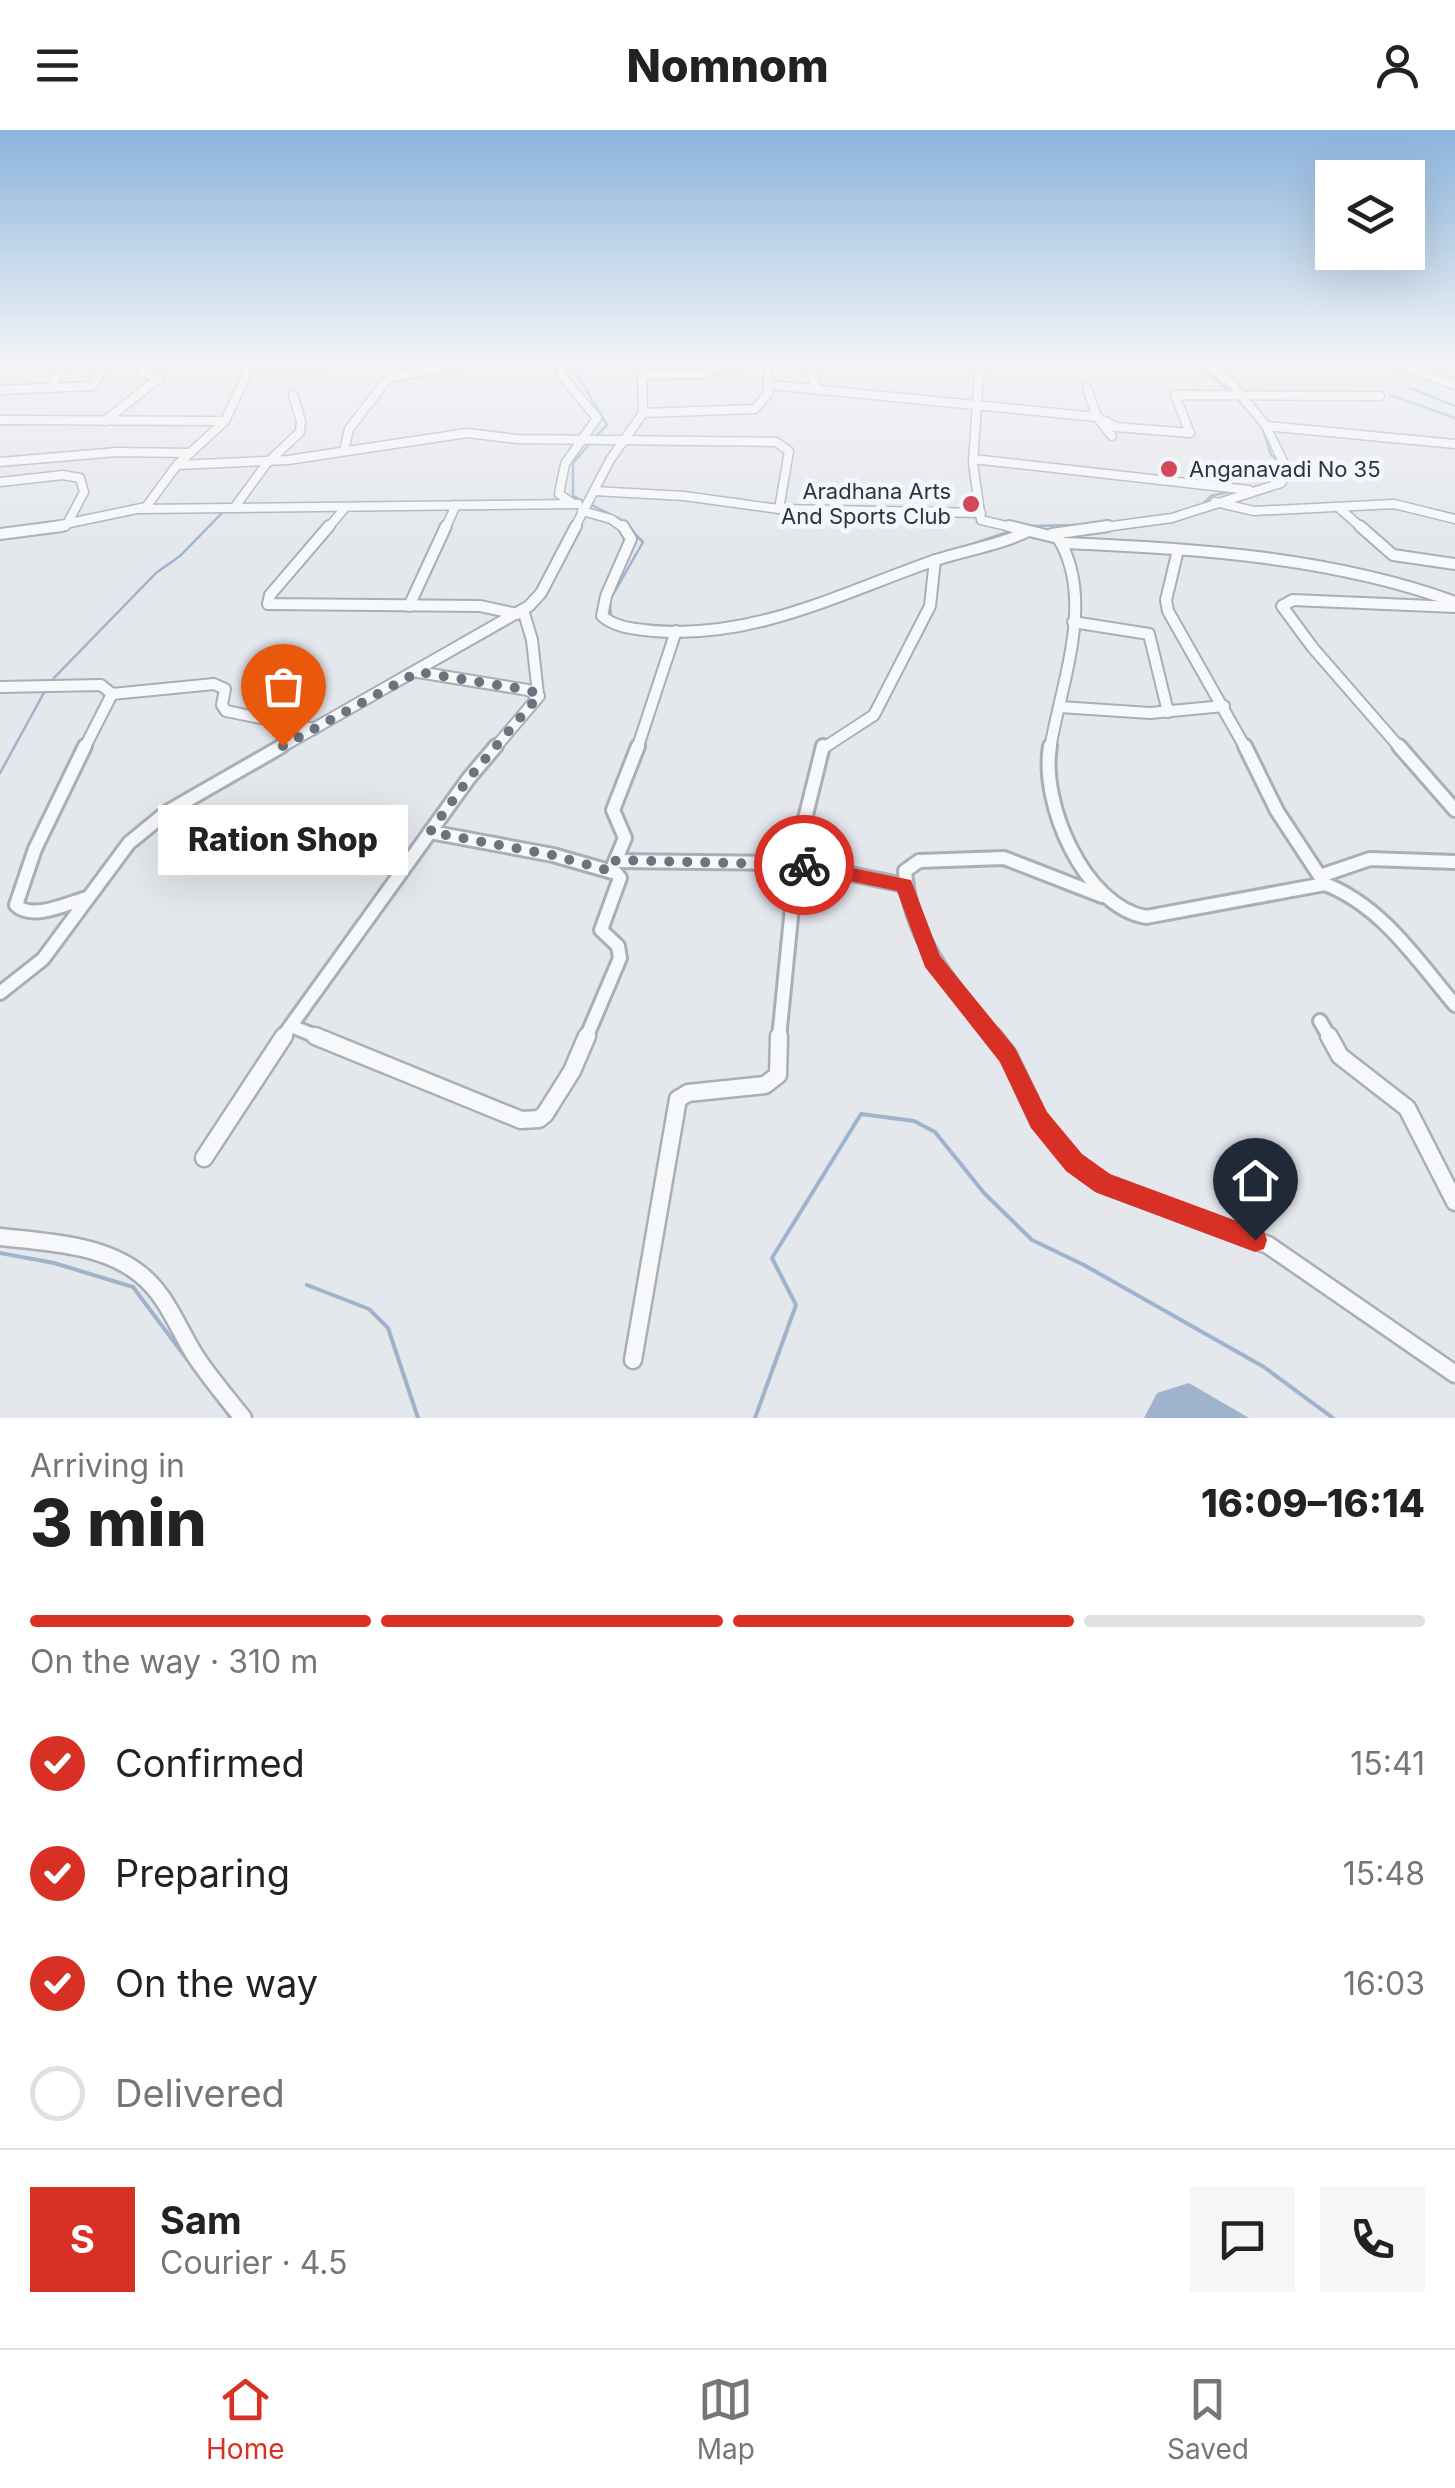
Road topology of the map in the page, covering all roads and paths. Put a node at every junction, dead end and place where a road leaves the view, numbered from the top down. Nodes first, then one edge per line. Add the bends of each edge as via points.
1 (225, 421) edge
2 (302, 421) edge
3 (355, 421) edge
4 (597, 421) edge
5 (637, 421) edge
6 (978, 421) edge
7 (1101, 421) edge
8 (1106, 421) edge
9 (1185, 421) edge
10 (1262, 421) edge
11 (1266, 426) junction
12 (1112, 436) dead end
13 (588, 437) junction
14 (626, 438) junction
15 (1455, 444) edge
16 (344, 451) junction
17 (190, 453) junction
18 (973, 459) junction
19 (0, 462) edge
20 (266, 463) junction
21 (178, 466) junction
22 (0, 482) edge
23 (1258, 491) junction
24 (1215, 502) junction
25 (586, 503) junction
26 (456, 506) junction
27 (1338, 507) junction
28 (234, 508) junction
29 (345, 508) junction
30 (779, 509) junction
31 (140, 510) junction
32 (980, 513) junction
33 (1455, 519) edge
34 (66, 526) junction
35 (1026, 532) junction
36 (0, 534) edge
37 (1048, 535) junction
38 (1063, 543) junction
39 (1178, 550) junction
40 (935, 560) junction
41 (1455, 564) edge
42 (1455, 604) edge
43 (409, 606) junction
44 (520, 612) junction
45 (1073, 622) junction
46 (676, 631) junction
47 (418, 672) junction
48 (0, 687) edge
49 (55, 687) joint
50 (112, 694) junction
51 (538, 694) junction
52 (1224, 706) junction
53 (1060, 707) junction
54 (1168, 712) junction
55 (314, 730) junction
56 (1455, 810) edge
57 (430, 832) junction
58 (1455, 862) edge
59 (797, 864) junction
60 (613, 866) junction
61 (1322, 880) junction
62 (904, 885) junction
63 (88, 898) junction
64 (1110, 900) junction
65 (0, 993) edge
66 (1455, 1005) edge
67 (1320, 1021) dead end
68 (290, 1026) junction
69 (204, 1158) dead end
70 (1455, 1202) edge
71 (0, 1237) edge
72 (634, 1360) dead end
73 (1455, 1374) edge
74 (242, 1418) edge

1 - 17 street
2 - 20 street via 300,432
3 - 16 street
4 - 13 street
5 - 14 street
6 - 18 street
7 - 12 street
8 - 9 street via 1190,433
10 - 11 street
11 - 15 street
11 - 23 street via 1288,472 1281,483
13 - 14 street
13 - 16 street via 466,433
13 - 25 street via 565,464 559,490 563,500
14 - 25 street
14 - 30 street via 783,443 790,450
16 - 20 street
17 - 19 street
17 - 21 street
18 - 23 street
18 - 32 street
20 - 21 street
20 - 28 street
21 - 31 street
22 - 34 street via 80,478 84,492
23 - 24 street
24 - 27 street via 1231,508
24 - 37 street via 1172,518
25 - 26 street
25 - 30 street via 684,496
25 - 44 street via 541,592
25 - 46 street via 632,539 604,597 604,620
26 - 29 street
26 - 43 street
27 - 33 street via 1394,504
27 - 41 street via 1393,555
28 - 29 street
28 - 31 street
29 - 43 street via 266,602
30 - 32 street
31 - 34 street
32 - 35 street via 982,521
34 - 36 street
35 - 37 street
35 - 40 street
37 - 38 street
38 - 39 street
38 - 45 street
39 - 42 street via 1367,574 1406,582
39 - 52 street via 1168,612
40 - 46 street via 794,618
40 - 59 street via 930,606 874,714 821,749
42 - 56 street via 1293,600 1282,606
43 - 44 street
44 - 47 street
44 - 51 street via 532,640
45 - 53 street
45 - 54 street via 1149,634
46 - 60 street via 612,810 625,838
47 - 51 street
47 - 55 street
48 - 49 street
49 - 50 street via 100,684
50 - 55 street via 214,684 225,688 226,711
50 - 63 street via 58,792 16,904 33,912
51 - 57 street
52 - 54 street
52 - 61 street via 1277,811
53 - 54 street
53 - 64 street via 1048,760 1051,803
55 - 63 street via 167,812 129,843
57 - 60 street
57 - 68 street
58 - 61 street via 1370,859
59 - 60 street
59 - 62 street
59 - 72 street via 778,1075 765,1085 678,1099
60 - 68 street via 620,878 601,930 618,946 620,958 572,1071 540,1119 521,1120
61 - 64 street via 1146,917
61 - 66 street via 1358,900
62 - 64 street via 904,872 919,861 1004,858
62 - 73 street via 932,961 1008,1055 1039,1120 1074,1162 1103,1184 1268,1245
63 - 65 street via 43,958
67 - 70 street via 1340,1056 1407,1108
68 - 69 street
71 - 74 street via 62,1244 126,1264 144,1277

